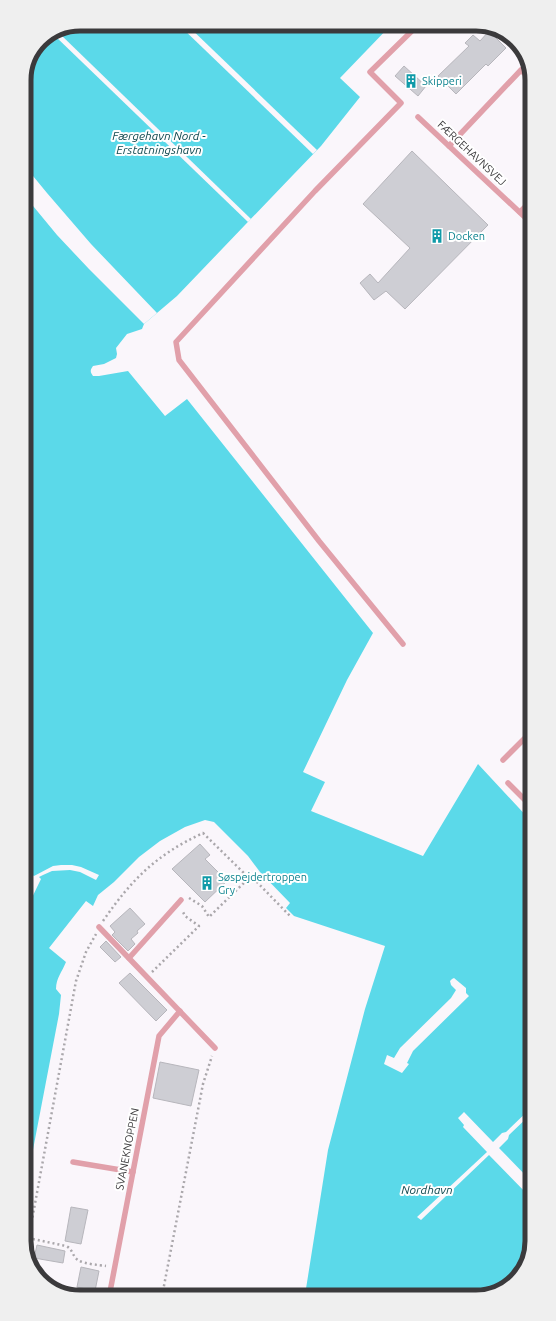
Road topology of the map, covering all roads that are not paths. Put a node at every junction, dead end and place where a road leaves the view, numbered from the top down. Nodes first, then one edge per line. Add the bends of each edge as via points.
1 (412, 31) edge
2 (525, 74) edge
3 (418, 117) dead end
4 (449, 146) junction
5 (525, 207) edge
6 (520, 212) junction
7 (525, 216) edge
8 (403, 644) dead end
9 (525, 738) edge
10 (503, 760) dead end
11 (508, 783) dead end
12 (525, 800) edge
13 (181, 900) road end
14 (99, 927) road end
15 (129, 958) junction
16 (180, 1012) junction
17 (215, 1048) road end
18 (73, 1162) dead end
19 (133, 1172) junction
20 (110, 1290) edge

1 - 8 lane via 370,72 401,103 176,342 179,360 319,541
2 - 4 lane via 521,70
3 - 4 lane, FÆRGEHAVNSVEJ
4 - 6 lane, FÆRGEHAVNSVEJ
5 - 6 lane
6 - 7 lane, FÆRGEHAVNSVEJ
9 - 10 lane
11 - 12 lane
13 - 15 lane
14 - 15 lane
15 - 16 lane
16 - 17 lane
16 - 19 lane, SVANEKNOPPEN via 159,1036
18 - 19 lane
19 - 20 lane, SVANEKNOPPEN

